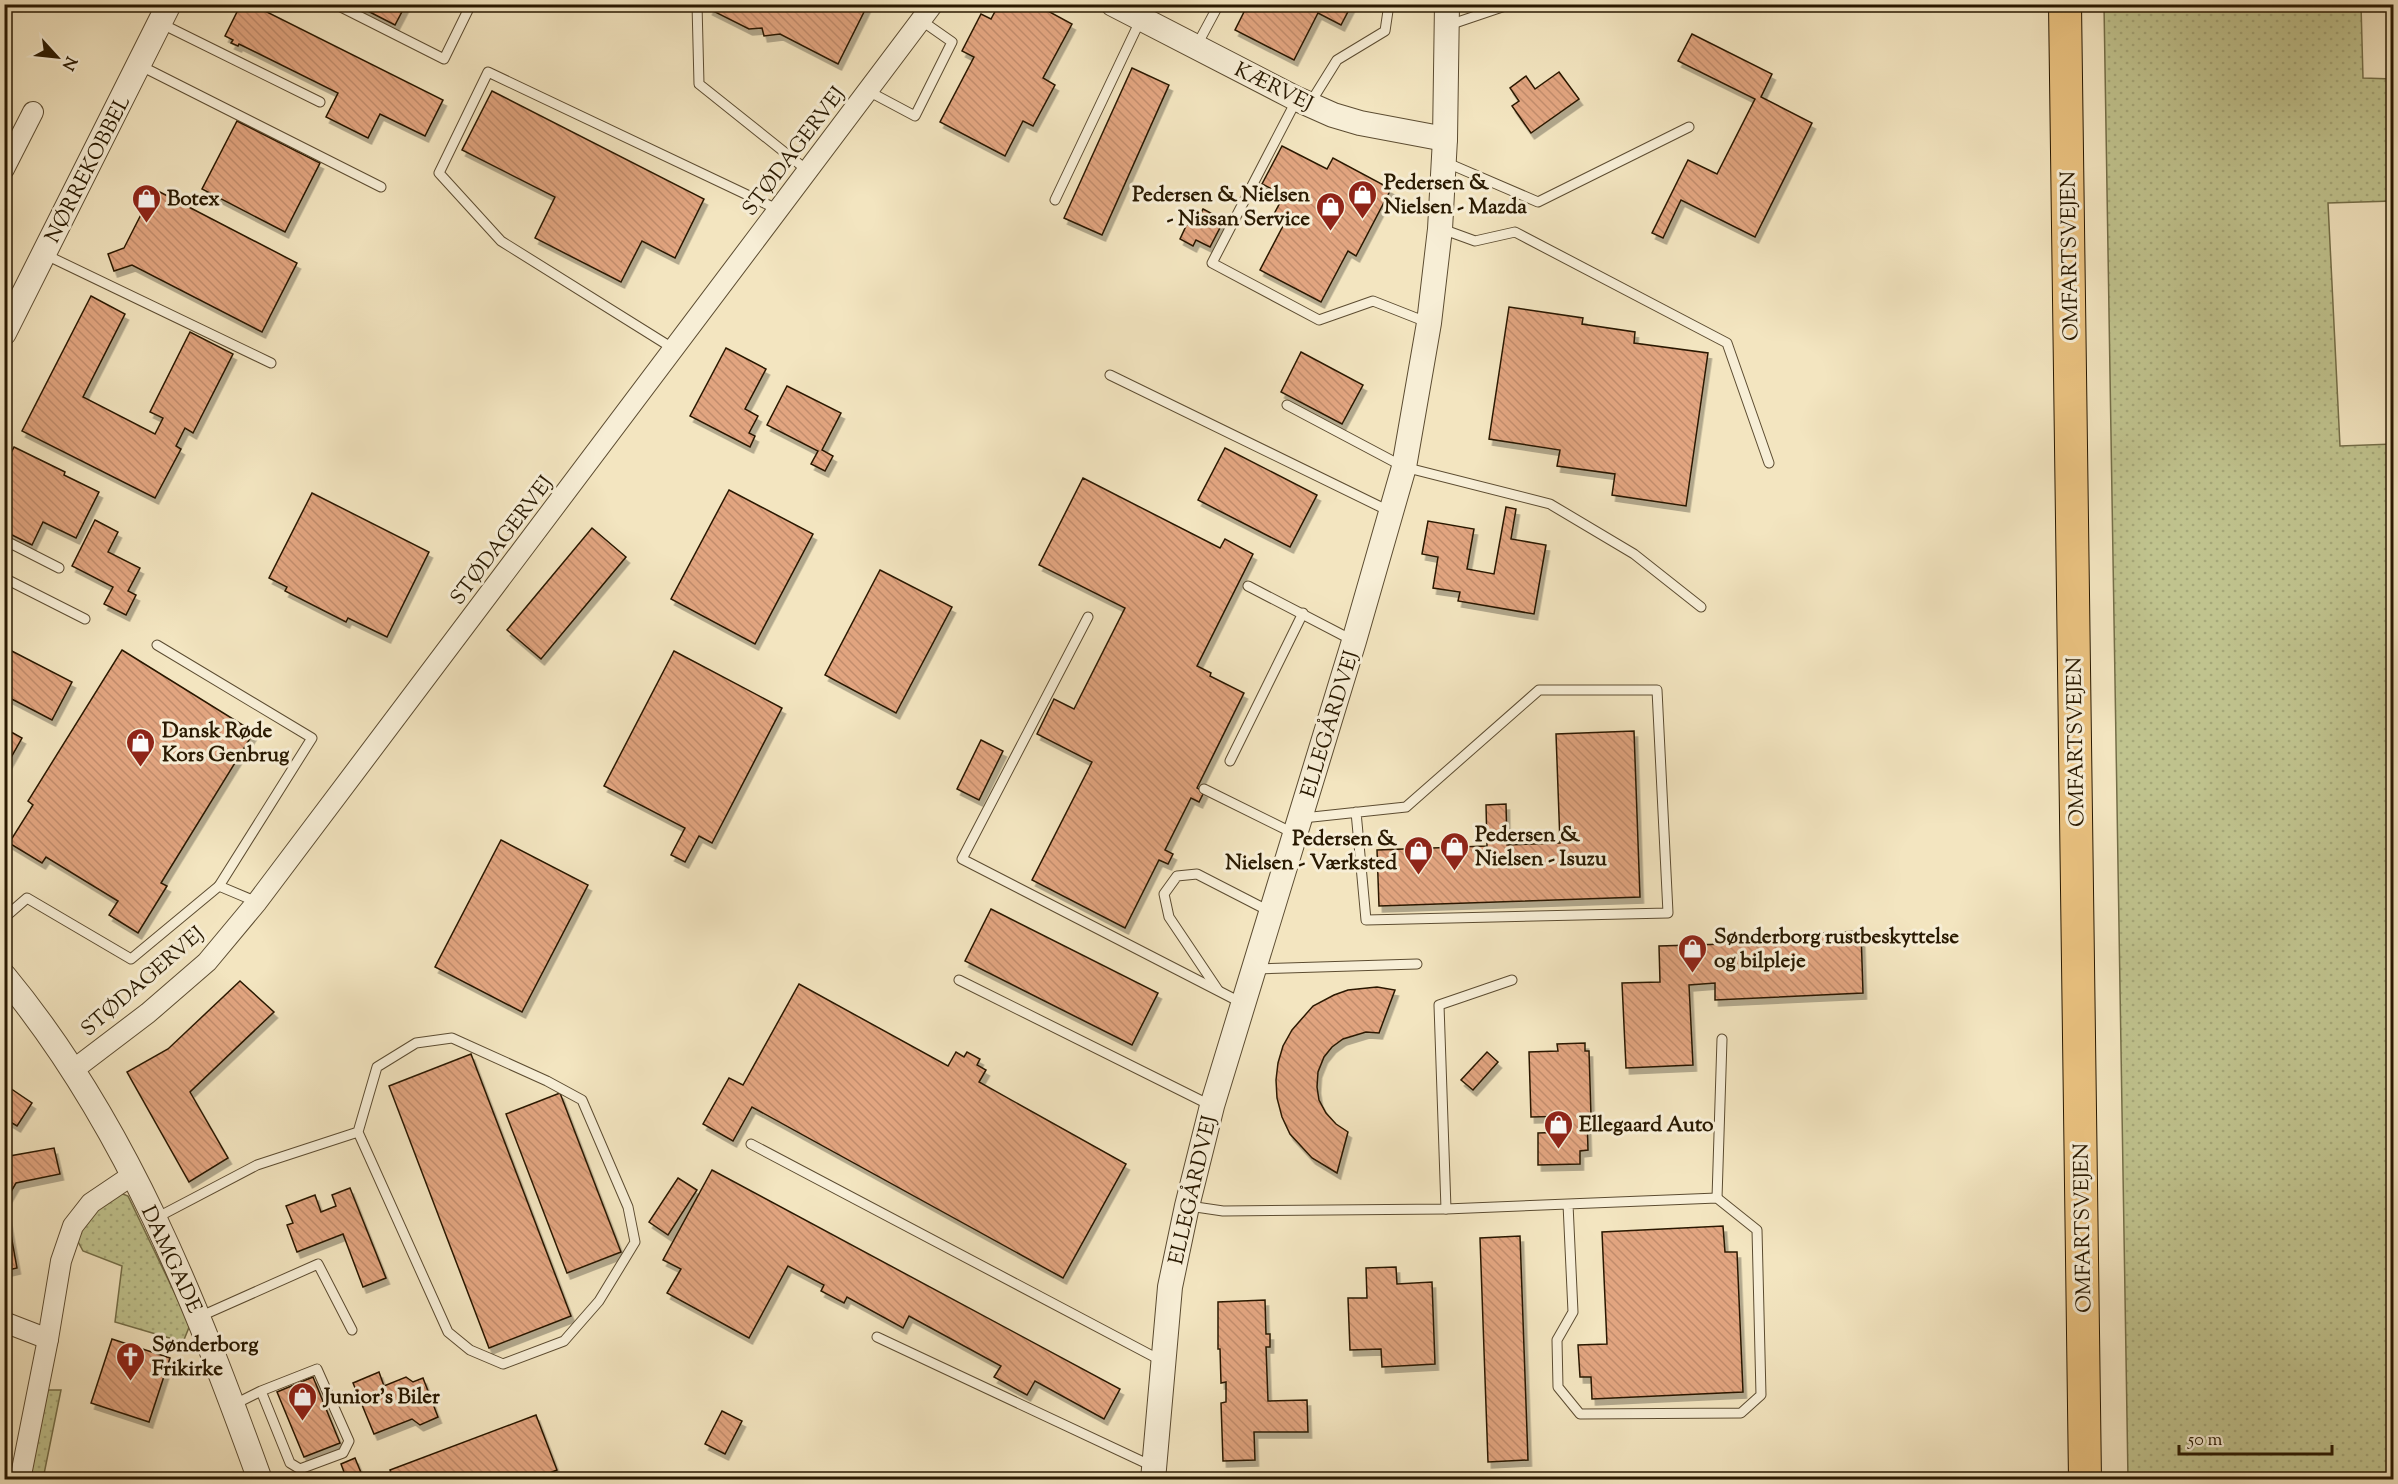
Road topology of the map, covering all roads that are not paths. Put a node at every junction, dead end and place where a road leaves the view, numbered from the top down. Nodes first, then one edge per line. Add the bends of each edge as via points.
1 (335, 4) edge
2 (471, 4) edge
3 (697, 4) edge
4 (1113, 4) edge
5 (1219, 4) edge
6 (1389, 4) edge
7 (2066, 4) edge
8 (1510, 5) edge
9 (1144, 12) edge
10 (927, 13) edge
11 (164, 14) edge
12 (1447, 15) edge
13 (1196, 47) junction
14 (139, 65) junction
15 (868, 91) junction
16 (320, 102) dead end
17 (1303, 102) junction
18 (33, 112) dead end
19 (1689, 127) dead end
20 (1445, 150) junction
21 (4, 169) edge
22 (808, 171) junction
23 (381, 187) dead end
24 (1055, 200) dead end
25 (779, 210) junction
26 (1440, 229) junction
27 (44, 254) junction
28 (1429, 323) junction
29 (4, 333) edge
30 (674, 349) junction
31 (271, 363) dead end
32 (1110, 375) dead end
33 (1287, 405) dead end
34 (1769, 463) dead end
35 (1404, 467) junction
36 (1391, 513) junction
37 (4, 540) edge
38 (59, 568) dead end
39 (4, 578) edge
40 (1248, 586) dead end
41 (1701, 607) dead end
42 (1303, 613) junction
43 (1088, 617) dead end
44 (85, 619) dead end
45 (1354, 641) junction
46 (157, 645) dead end
47 (1230, 761) dead end
48 (1204, 789) dead end
49 (1356, 812) junction
50 (1298, 826) junction
51 (219, 886) junction
52 (257, 902) junction
53 (1271, 912) junction
54 (4, 918) edge
55 (1417, 964) dead end
56 (1254, 969) junction
57 (4, 976) edge
58 (958, 980) dead end
59 (1512, 980) dead end
60 (1219, 991) junction
61 (1242, 1003) junction
62 (1722, 1039) dead end
63 (73, 1071) junction
64 (1212, 1106) junction
65 (358, 1132) junction
66 (751, 1144) dead end
67 (134, 1173) junction
68 (1717, 1198) junction
69 (1568, 1204) junction
70 (1187, 1206) junction
71 (1446, 1209) junction
72 (154, 1220) junction
73 (199, 1317) junction
74 (4, 1322) edge
75 (352, 1330) dead end
76 (876, 1337) dead end
77 (48, 1339) junction
78 (1162, 1361) junction
79 (261, 1391) junction
80 (233, 1405) junction
81 (1153, 1473) edge
82 (20, 1479) edge
83 (260, 1479) edge
84 (1720, 1479) edge
85 (1794, 1479) edge
86 (2085, 1479) edge

1 - 2 lane via 444,58
3 - 22 lane via 699,84
4 - 9 street, KÆRVEJ
5 - 13 lane
6 - 17 lane via 1385,31 1337,60
7 - 86 highway, OMFARTSVEJEN
8 - 12 lane
9 - 13 street, KÆRVEJ
9 - 24 lane
10 - 15 street, STØDAGERVEJ
10 - 15 lane via 952,42 915,116
11 - 14 street, NØRREKOBBEL
11 - 16 lane
12 - 20 street, ELLEGÅRDVEJ
13 - 17 street, KÆRVEJ
14 - 23 lane
14 - 27 street, NØRREKOBBEL
15 - 22 street, STØDAGERVEJ
17 - 20 street, KÆRVEJ
17 - 28 lane via 1212,263 1319,320 1373,301
18 - 21 street
19 - 20 lane via 1538,202
20 - 26 street, ELLEGÅRDVEJ
22 - 25 street, STØDAGERVEJ
25 - 30 street, STØDAGERVEJ
25 - 30 lane via 488,72 439,173 501,241
26 - 28 street, ELLEGÅRDVEJ
26 - 34 lane via 1475,241 1515,232 1727,343
27 - 29 street, NØRREKOBBEL
27 - 31 lane
28 - 35 street, ELLEGÅRDVEJ
30 - 52 street, STØDAGERVEJ
32 - 36 lane
33 - 35 lane
35 - 36 street, ELLEGÅRDVEJ
35 - 41 lane via 1550,504 1634,554
36 - 45 street, ELLEGÅRDVEJ
37 - 38 lane
39 - 44 lane
40 - 42 lane
42 - 45 lane
42 - 47 lane
43 - 60 lane via 962,859
45 - 50 street, ELLEGÅRDVEJ
46 - 51 lane via 312,738
48 - 50 lane
49 - 49 lane via 1406,807 1539,690 1658,690 1668,913 1366,920
49 - 50 lane
50 - 53 street, ELLEGÅRDVEJ
51 - 52 lane
51 - 54 lane via 131,959 27,898
52 - 63 street, STØDAGERVEJ via 207,962
53 - 56 street, ELLEGÅRDVEJ
53 - 60 lane via 1197,874 1177,876 1164,894 1169,917
55 - 56 lane
56 - 61 street, ELLEGÅRDVEJ
57 - 63 street, DAMGADE
58 - 64 lane
59 - 71 lane via 1439,1005
60 - 61 lane
61 - 64 street, ELLEGÅRDVEJ
62 - 68 lane
63 - 67 street, DAMGADE
64 - 70 street, ELLEGÅRDVEJ
65 - 65 lane via 448,1332 470,1350 503,1364 564,1341 599,1301 635,1242 628,1207 582,1100 452,1038 416,1043 377,1067
65 - 72 lane via 257,1165
66 - 78 lane
67 - 72 street, DAMGADE
67 - 77 street via 90,1203 73,1226 61,1261
68 - 69 lane
68 - 69 lane via 1757,1230 1761,1395 1741,1413 1580,1414 1557,1387 1557,1340 1573,1312
69 - 71 lane
70 - 71 lane via 1224,1211
70 - 78 street, ELLEGÅRDVEJ via 1170,1287
72 - 73 street, DAMGADE
73 - 75 lane via 318,1264
73 - 80 street, DAMGADE
74 - 77 street
76 - 81 lane
77 - 82 street
78 - 81 street, ELLEGÅRDVEJ
79 - 79 lane via 290,1463 300,1469 343,1453 349,1441 317,1369
79 - 80 lane
80 - 83 street, DAMGADE
84 - 85 lane

